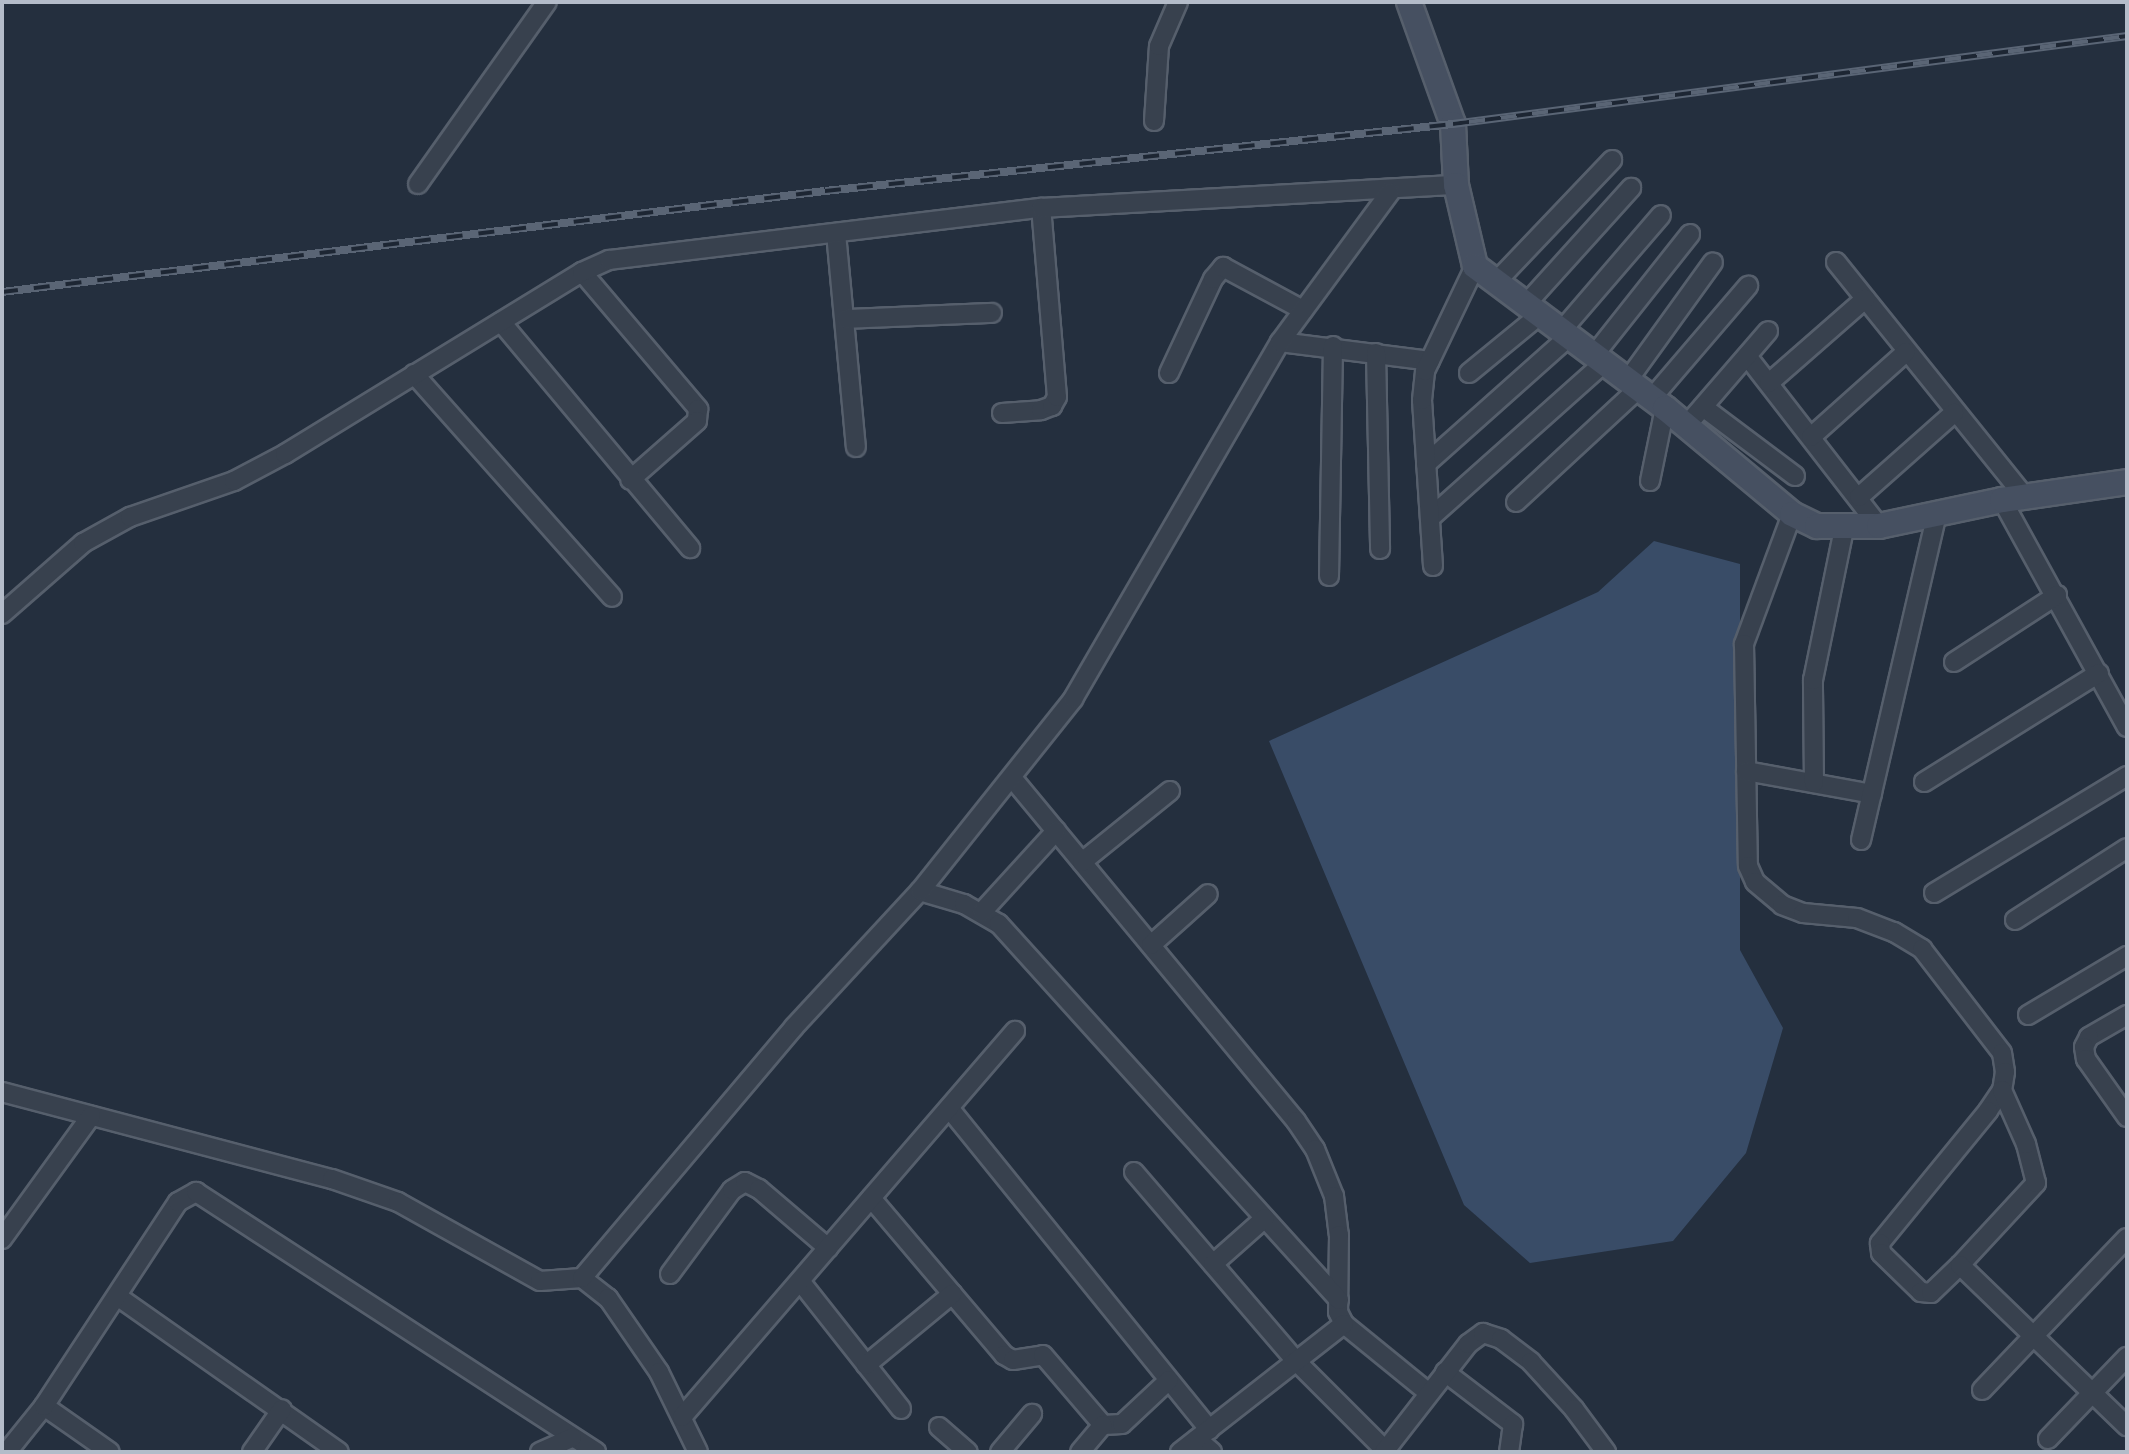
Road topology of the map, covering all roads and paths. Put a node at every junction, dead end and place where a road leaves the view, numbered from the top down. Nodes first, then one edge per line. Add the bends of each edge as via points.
1 (547, 2) edge
2 (1178, 2) edge
3 (1409, 2) edge
4 (1154, 121) dead end
5 (1612, 160) dead end
6 (418, 184) dead end
7 (1456, 186) junction
8 (1631, 188) dead end
9 (1390, 192) junction
10 (1041, 208) junction
11 (1661, 215) dead end
12 (836, 233) junction
13 (1690, 234) dead end
14 (1713, 262) dead end
15 (1836, 262) dead end
16 (1475, 265) junction
17 (582, 272) junction
18 (1495, 283) junction
19 (1748, 286) dead end
20 (1865, 299) junction
21 (1535, 308) junction
22 (1303, 310) junction
23 (992, 313) dead end
24 (846, 319) junction
25 (501, 322) junction
26 (1768, 331) dead end
27 (1567, 332) junction
28 (1280, 342) junction
29 (1334, 346) junction
30 (1906, 352) junction
31 (1376, 353) junction
32 (1747, 356) junction
33 (1600, 358) junction
34 (1430, 361) junction
35 (1169, 373) dead end
36 (1469, 373) dead end
37 (414, 374) junction
38 (1769, 383) junction
39 (1646, 393) junction
40 (1002, 413) dead end
41 (1954, 413) junction
42 (1695, 416) junction
43 (1811, 437) junction
44 (856, 447) dead end
45 (1426, 464) junction
46 (1795, 476) dead end
47 (630, 480) junction
48 (1650, 481) dead end
49 (2127, 482) edge
50 (1859, 497) junction
51 (2014, 499) junction
52 (1516, 502) dead end
53 (1792, 514) junction
54 (1936, 517) junction
55 (1430, 518) junction
56 (1879, 526) junction
57 (1844, 529) junction
58 (690, 548) dead end
59 (1380, 549) dead end
60 (1433, 566) dead end
61 (1329, 576) dead end
62 (2057, 595) junction
63 (612, 597) dead end
64 (2, 614) edge
65 (1954, 662) dead end
66 (2099, 673) junction
67 (2127, 727) edge
68 (1746, 771) junction
69 (2127, 776) edge
70 (1013, 779) junction
71 (1924, 782) dead end
72 (1814, 783) junction
73 (1170, 791) dead end
74 (1872, 794) junction
75 (1056, 831) junction
76 (1861, 840) dead end
77 (2127, 848) edge
78 (1082, 862) junction
79 (920, 891) junction
80 (1934, 893) dead end
81 (1208, 894) dead end
82 (982, 912) junction
83 (2015, 920) dead end
84 (1151, 945) junction
85 (2127, 956) edge
86 (2028, 1015) dead end
87 (2127, 1015) edge
88 (1015, 1031) dead end
89 (2002, 1090) junction
90 (2, 1092) edge
91 (949, 1108) junction
92 (91, 1116) junction
93 (2127, 1116) edge
94 (1134, 1172) dead end
95 (871, 1198) junction
96 (1265, 1218) junction
97 (2127, 1238) edge
98 (2, 1240) edge
99 (828, 1248) junction
100 (1213, 1264) junction
101 (1960, 1265) junction
102 (670, 1274) dead end
103 (582, 1278) junction
104 (800, 1280) junction
105 (952, 1294) junction
106 (117, 1296) junction
107 (1339, 1300) junction
108 (1344, 1324) junction
109 (2034, 1336) junction
110 (2127, 1357) edge
111 (1296, 1361) junction
112 (866, 1365) junction
113 (1445, 1372) junction
114 (1170, 1380) junction
115 (1982, 1390) dead end
116 (1429, 1393) junction
117 (2093, 1393) junction
118 (44, 1406) junction
119 (282, 1409) junction
120 (901, 1409) dead end
121 (1032, 1414) dead end
122 (682, 1417) junction
123 (1103, 1425) junction
124 (2127, 1426) edge
125 (939, 1427) dead end
126 (1203, 1435) junction
127 (572, 1438) junction
128 (2048, 1439) dead end
129 (1384, 1451) edge
130 (7, 1452) edge
131 (110, 1452) edge
132 (252, 1452) edge
133 (339, 1452) edge
134 (540, 1452) edge
135 (596, 1452) edge
136 (698, 1452) edge
137 (968, 1452) edge
138 (1000, 1452) edge
139 (1080, 1452) edge
140 (1180, 1452) edge
141 (1213, 1452) edge
142 (1508, 1452) edge
143 (1606, 1452) edge

1 - 6 street
2 - 4 street via 1159,46
3 - 7 street via 1452,124
5 - 18 street
7 - 9 street
7 - 16 street
8 - 21 street
9 - 10 street
9 - 22 street
10 - 12 street
10 - 40 street via 1057,397 1052,406 1041,410
11 - 27 street
12 - 17 street via 609,260
12 - 24 street
13 - 33 street
14 - 39 street
15 - 20 street
16 - 18 street
16 - 34 street
17 - 25 street
17 - 47 street via 698,409 697,421
18 - 21 street
19 - 39 street
20 - 30 street
20 - 38 street
21 - 27 street
21 - 36 street
22 - 28 street
22 - 35 street via 1223,267
23 - 24 street
24 - 44 street
25 - 37 street
25 - 47 street
26 - 32 street
27 - 33 street
27 - 45 street
28 - 29 street
28 - 70 street via 1083,683
29 - 31 street
29 - 61 street
30 - 41 street
30 - 43 street
31 - 34 street
31 - 59 street
32 - 38 street
32 - 42 street
33 - 39 street
33 - 55 street
34 - 45 street via 1422,400
37 - 63 street
37 - 64 street via 234,481 130,517 83,543
38 - 43 street
39 - 42 street
39 - 48 street
39 - 52 street
41 - 50 street
41 - 51 street
42 - 46 street
42 - 53 street
43 - 50 street
45 - 55 street
47 - 58 street
49 - 51 street
50 - 56 street
51 - 54 street
51 - 62 street
53 - 57 street via 1816,526
53 - 68 street via 1744,644
54 - 56 street
54 - 74 street
55 - 60 street
56 - 57 street
57 - 72 street via 1813,680
62 - 65 street
62 - 66 street
66 - 67 street
66 - 71 street
68 - 72 street
68 - 89 street via 1748,866 1755,882 1782,905 1803,913 1857,918 1922,949 2002,1053
69 - 80 street
70 - 75 street
70 - 79 street
72 - 74 street
73 - 78 street
74 - 76 street
75 - 78 street
75 - 82 street
77 - 83 street
78 - 84 street
79 - 82 street
79 - 103 street via 794,1027
81 - 84 street
82 - 96 street via 999,924
84 - 107 street via 1315,1149 1334,1196
85 - 86 street
87 - 93 street via 2089,1037 2084,1046 2086,1059
88 - 91 street
89 - 101 street via 2026,1144 2036,1183
89 - 101 street via 1880,1243 1881,1253 1926,1294
90 - 92 street
91 - 95 street
91 - 114 street
92 - 98 street
92 - 103 street via 265,1160 398,1202 540,1281
94 - 100 street
95 - 99 street
95 - 105 street
96 - 100 street
96 - 107 street
97 - 109 street
99 - 102 street via 760,1189 745,1182 732,1190
99 - 104 street
100 - 111 street
101 - 109 street
103 - 122 street via 608,1298 659,1372
104 - 112 street
104 - 122 street
105 - 112 street
105 - 123 street via 1004,1355 1013,1360 1043,1355
106 - 118 street
106 - 119 street
106 - 127 street via 178,1202 196,1192
107 - 108 street
108 - 111 street
108 - 116 street
109 - 115 street
109 - 117 street
110 - 117 street
111 - 126 street
111 - 129 street
112 - 120 street
113 - 116 street
113 - 142 street via 1513,1424
113 - 143 street via 1483,1333 1501,1339 1531,1362
114 - 123 street via 1122,1424
114 - 126 street
116 - 129 street
117 - 124 street
117 - 128 street
118 - 130 street
118 - 131 street
119 - 132 street
119 - 133 street
121 - 138 street
122 - 136 street
123 - 139 street
125 - 137 street
126 - 140 street
126 - 141 street
127 - 134 street
127 - 135 street

